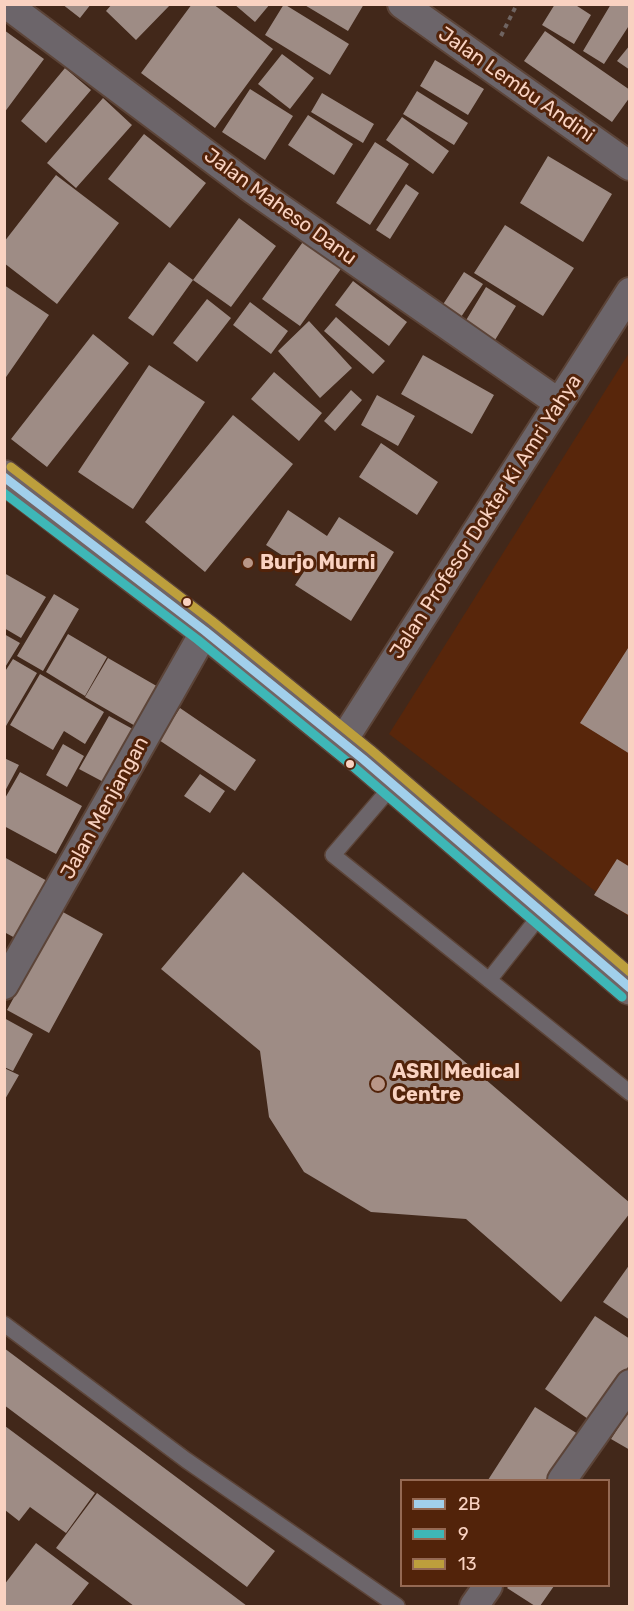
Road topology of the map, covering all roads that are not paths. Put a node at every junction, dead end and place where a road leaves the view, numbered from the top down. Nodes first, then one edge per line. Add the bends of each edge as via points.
1 (6, 4) edge
2 (402, 4) edge
3 (630, 166) edge
4 (630, 292) edge
5 (559, 403) junction
6 (4, 477) edge
7 (205, 631) junction
8 (342, 742) junction
9 (393, 784) junction
10 (542, 913) junction
11 (489, 980) junction
12 (4, 985) edge
13 (630, 988) edge
14 (630, 1093) edge
15 (4, 1324) edge
16 (630, 1384) edge
17 (563, 1479) edge
18 (487, 1587) edge
19 (397, 1606) edge
20 (474, 1606) edge

1 - 5 street, Jalan Maheso Danu via 254,190
2 - 3 street, Jalan Lembu Andini
4 - 5 street, Jalan Profesor Dokter Ki Amri Yahya
5 - 8 street, Jalan Profesor Dokter Ki Amri Yahya
6 - 7 main road
7 - 8 main road
7 - 12 street, Jalan Menjangan
8 - 9 main road
9 - 10 main road
9 - 11 lane via 333,855
10 - 11 lane
10 - 13 main road
11 - 14 lane
15 - 19 lane via 186,1460
16 - 17 street
18 - 20 street

